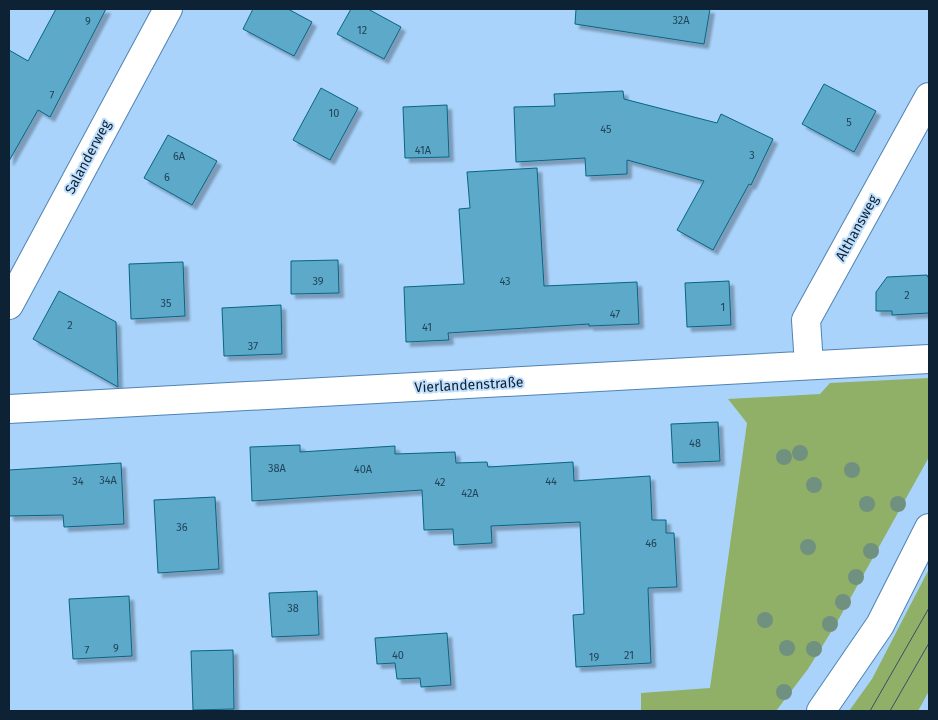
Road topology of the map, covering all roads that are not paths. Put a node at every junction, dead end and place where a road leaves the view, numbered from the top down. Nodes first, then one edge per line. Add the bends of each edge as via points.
1 (168, 9) edge
2 (929, 97) edge
3 (9, 305) edge
4 (929, 359) edge
5 (809, 365) junction
6 (9, 409) edge
7 (929, 528) edge
8 (821, 711) edge

1 - 3 street, Salanderweg
2 - 5 street, Althansweg via 806,320
4 - 5 street, Vierlandenstraße
5 - 6 street, Vierlandenstraße
7 - 8 street via 880,625

